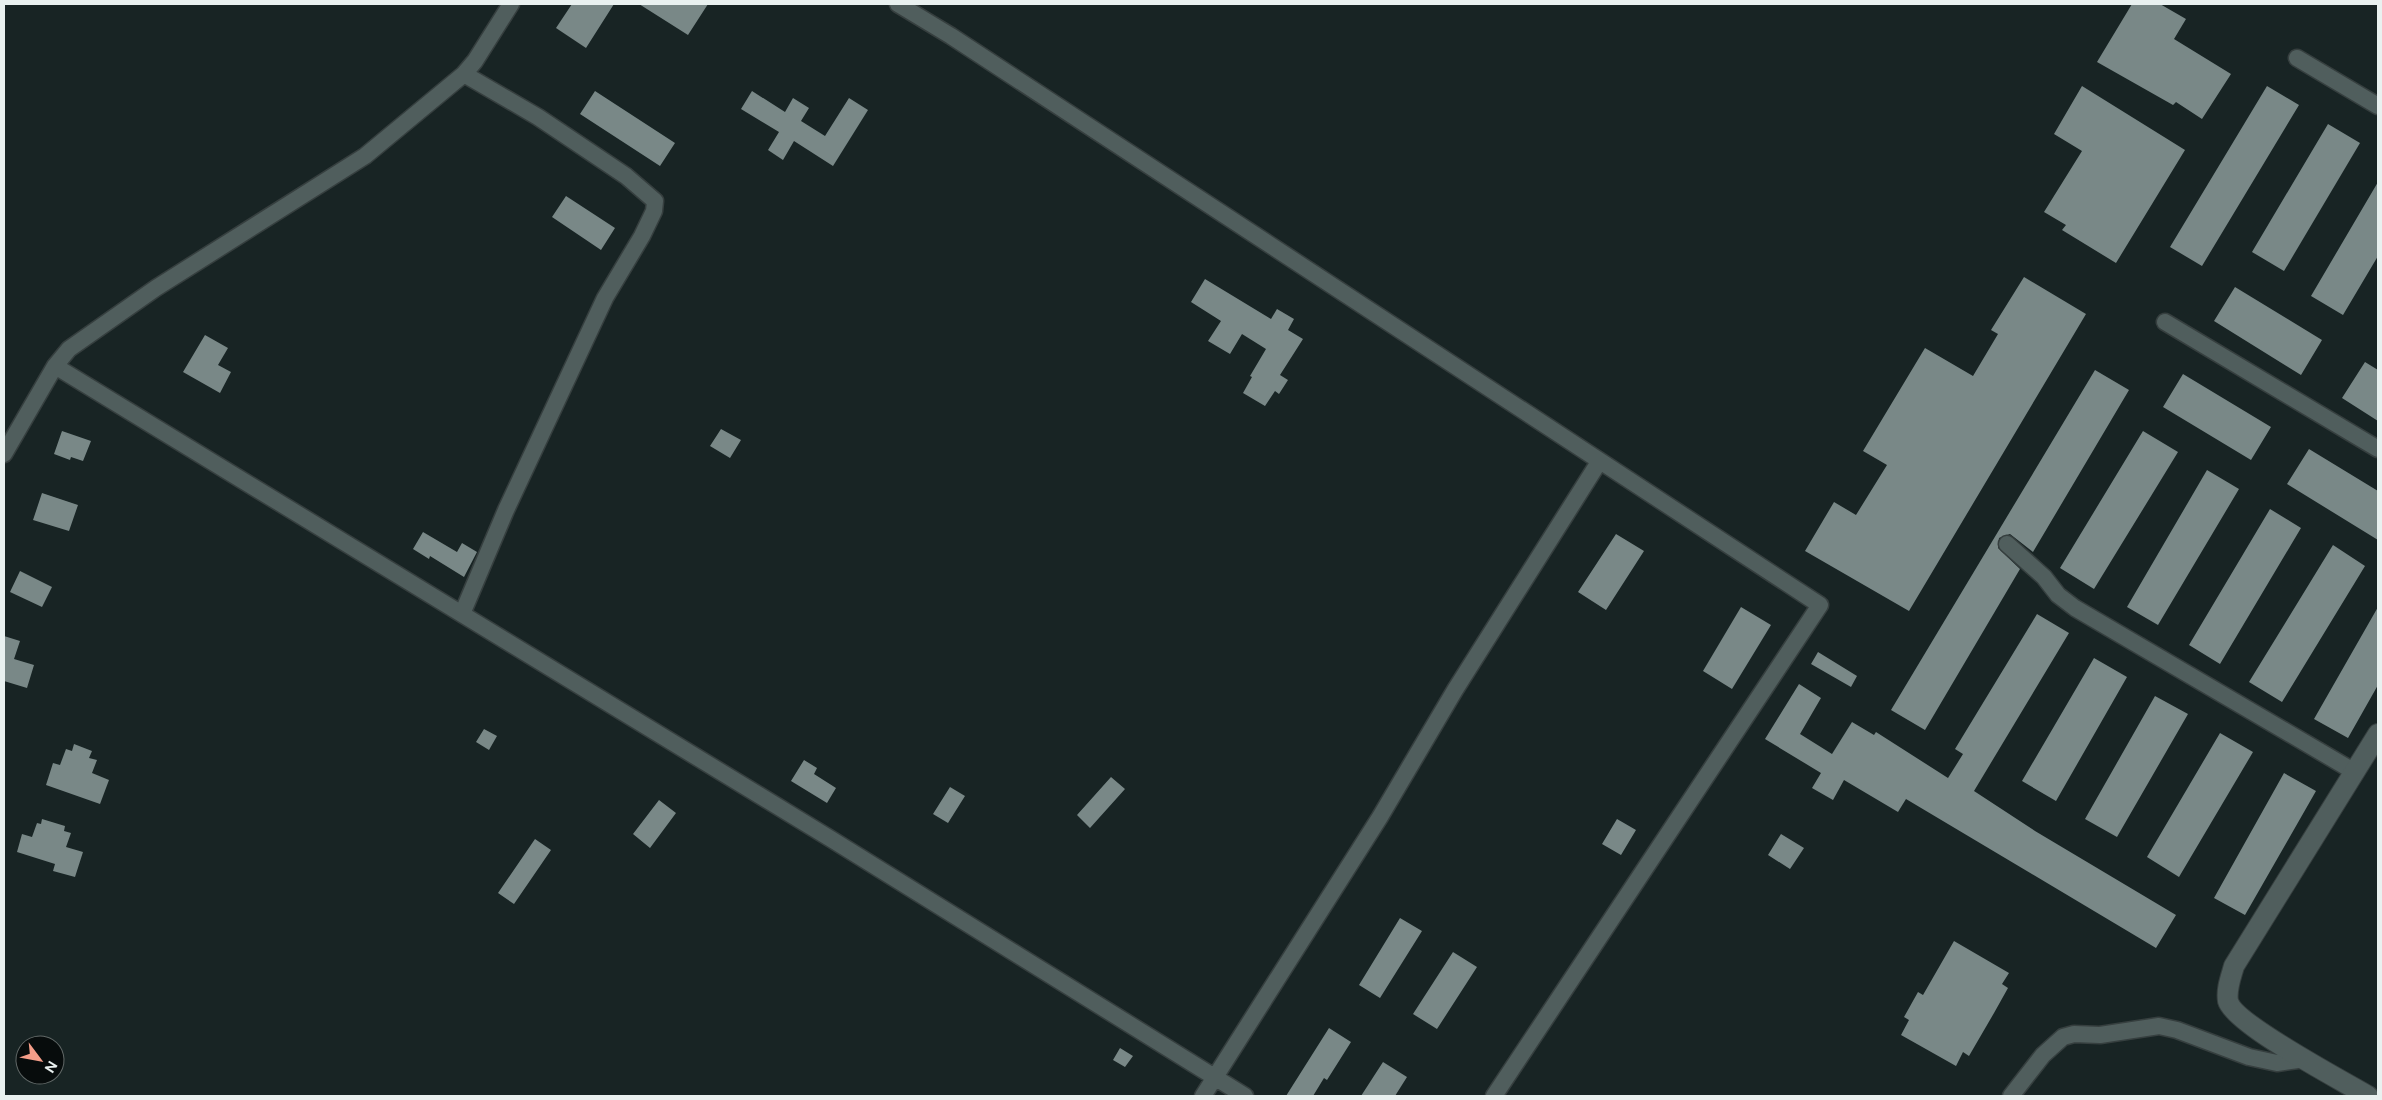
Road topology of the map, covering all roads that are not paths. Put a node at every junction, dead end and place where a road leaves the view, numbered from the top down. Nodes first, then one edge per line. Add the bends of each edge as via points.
1 (510, 4) edge
2 (898, 4) edge
3 (2297, 58) dead end
4 (464, 74) junction
5 (2378, 106) edge
6 (2165, 322) dead end
7 (55, 366) junction
8 (2378, 449) edge
9 (4, 454) edge
10 (1599, 462) junction
11 (2007, 544) dead end
12 (462, 614) junction
13 (2378, 734) edge
14 (2355, 772) junction
15 (2305, 1059) junction
16 (1215, 1076) junction
17 (1203, 1096) edge
18 (1245, 1096) edge
19 (1494, 1096) edge
20 (2011, 1096) edge
21 (2368, 1096) edge

1 - 4 street
2 - 10 street
3 - 5 street
4 - 7 street via 365,156 148,294 69,349
4 - 12 street via 546,122 626,176 655,200 654,211 642,236 605,298 506,510
6 - 8 street
7 - 9 street
7 - 12 street
10 - 16 street via 1455,690 1380,817
10 - 19 street via 1820,605
11 - 14 street via 2075,608
12 - 16 street
13 - 14 street
14 - 15 street via 2234,966 2228,987 2228,1002 2244,1021
15 - 20 street via 2277,1063 2249,1057 2159,1026 2100,1035 2074,1034 2063,1037 2043,1055
15 - 21 street
16 - 17 street
16 - 18 street

